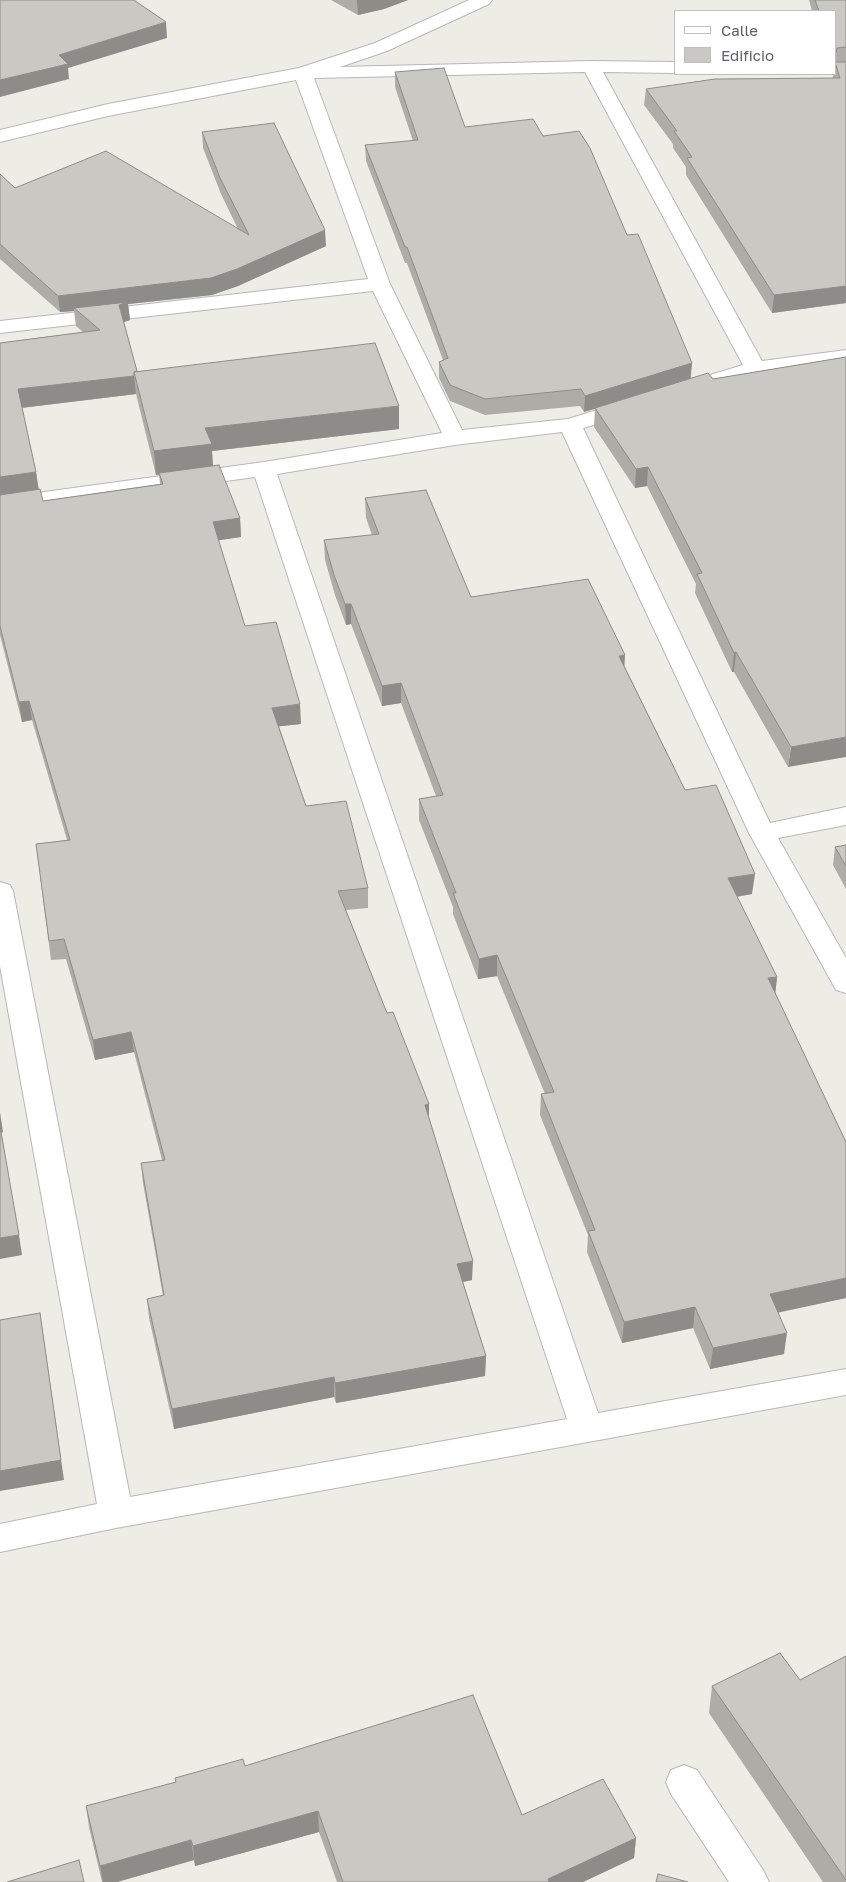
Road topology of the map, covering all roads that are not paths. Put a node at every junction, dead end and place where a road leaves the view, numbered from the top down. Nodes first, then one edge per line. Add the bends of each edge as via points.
1 (483, 0) edge
2 (591, 66) junction
3 (674, 68) edge
4 (303, 73) junction
5 (0, 136) edge
6 (380, 284) junction
7 (0, 327) edge
8 (846, 356) edge
9 (755, 368) junction
10 (570, 426) junction
11 (455, 438) junction
12 (264, 469) junction
13 (0, 505) edge
14 (846, 816) edge
15 (762, 833) junction
16 (0, 891) edge
17 (846, 983) edge
18 (846, 1382) edge
19 (587, 1430) junction
20 (116, 1514) junction
21 (0, 1538) edge
22 (684, 1782) dead end
23 (750, 1882) edge

1 - 4 street via 381,47
2 - 3 street
2 - 4 street
2 - 9 street
4 - 5 street via 108,110
4 - 6 street
6 - 7 street
6 - 11 street
8 - 9 street
9 - 10 street
10 - 11 street
10 - 15 street
11 - 12 street
12 - 13 street
12 - 19 street
14 - 15 street
15 - 17 street
16 - 20 street
18 - 19 street
19 - 20 street
20 - 21 street
22 - 23 street

